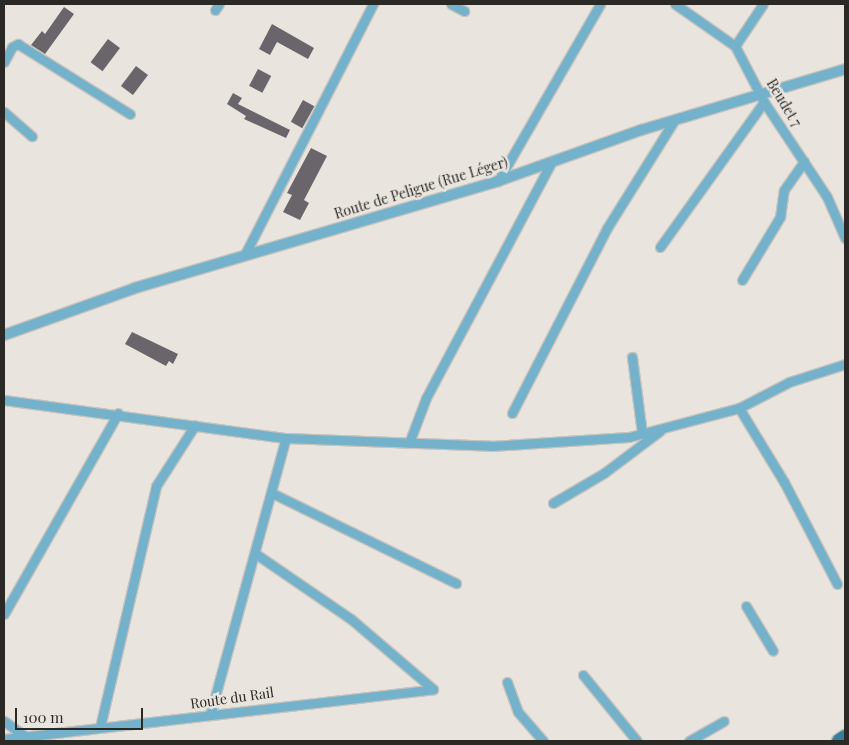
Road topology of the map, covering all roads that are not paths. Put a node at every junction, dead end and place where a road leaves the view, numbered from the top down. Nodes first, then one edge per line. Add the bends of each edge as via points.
1 (373, 4) edge
2 (451, 4) edge
3 (600, 4) edge
4 (675, 4) edge
5 (763, 4) edge
6 (464, 11) dead end
7 (735, 46) junction
8 (4, 62) edge
9 (845, 69) edge
10 (763, 99) junction
11 (4, 112) edge
12 (130, 114) dead end
13 (675, 119) junction
14 (32, 136) dead end
15 (552, 161) junction
16 (804, 161) junction
17 (498, 181) junction
18 (845, 238) edge
19 (660, 247) dead end
20 (245, 254) junction
21 (742, 280) dead end
22 (4, 335) edge
23 (632, 357) dead end
24 (845, 364) edge
25 (4, 400) edge
26 (739, 408) junction
27 (118, 413) junction
28 (512, 413) dead end
29 (195, 426) junction
30 (664, 427) junction
31 (642, 433) junction
32 (286, 438) junction
33 (410, 443) junction
34 (272, 492) junction
35 (552, 503) dead end
36 (256, 554) junction
37 (456, 583) dead end
38 (837, 584) dead end
39 (746, 606) dead end
40 (4, 614) edge
41 (773, 651) dead end
42 (583, 676) dead end
43 (506, 682) dead end
44 (210, 715) junction
45 (4, 721) edge
46 (724, 721) dead end
47 (100, 728) junction
48 (845, 737) edge
49 (29, 738) edge
50 (5, 740) edge
51 (543, 741) edge
52 (637, 741) edge
53 (689, 741) edge
54 (839, 741) edge

1 - 20 street
2 - 6 street
3 - 17 street
4 - 7 street, Beudet 7
5 - 7 street
7 - 10 street, Beudet 7
8 - 12 street via 12,47 18,44
9 - 10 street, Route de Peligue (Rue Léger)
10 - 13 street, Route de Peligue (Rue Léger) via 747,97
10 - 16 street, Beudet 7
10 - 19 street
11 - 14 street
13 - 15 street, Route de Peligue (Rue Léger)
13 - 28 street via 607,228
15 - 17 street, Route de Peligue (Rue Léger)
15 - 33 street via 426,398
16 - 18 street, Beudet 7 via 827,197
16 - 21 street via 784,190 780,218
17 - 20 street, Route de Peligue (Rue Léger)
20 - 22 street, Route de Peligue (Rue Léger) via 135,288
23 - 31 street
24 - 26 street via 789,382
25 - 27 street
26 - 30 street
26 - 38 street via 784,482
27 - 29 street
27 - 40 street
29 - 32 street
29 - 47 street via 156,486
30 - 31 street
30 - 35 street via 604,473
31 - 33 street via 630,437 491,446
32 - 33 street
32 - 34 street
34 - 36 street
34 - 37 street
36 - 44 street
36 - 44 street, Route du Rail via 351,619 434,689
39 - 41 street
42 - 52 street
43 - 51 street via 518,712
44 - 47 street, Route du Rail
45 - 49 street
46 - 53 street
47 - 49 street, Route du Rail
48 - 54 main road
49 - 50 street, Route du Rail

